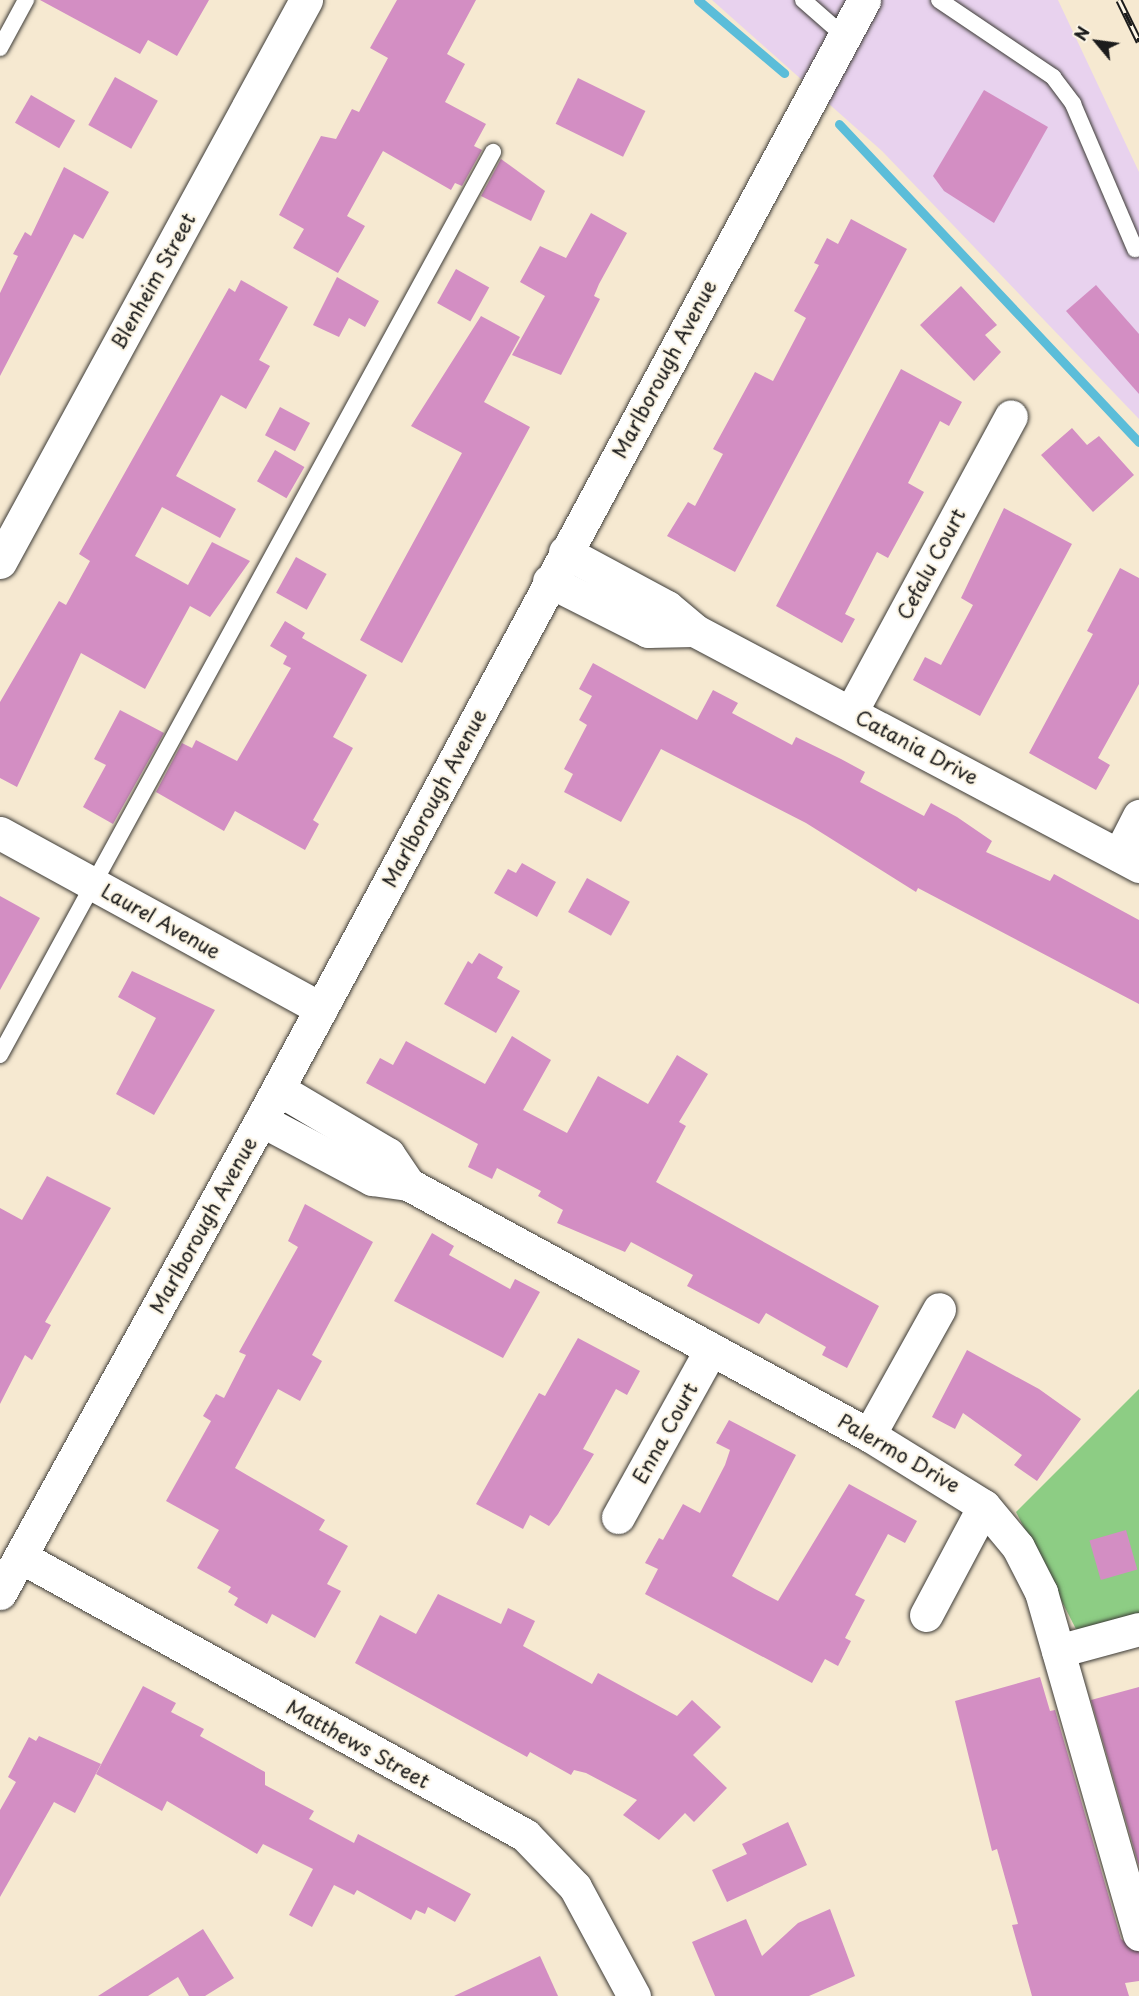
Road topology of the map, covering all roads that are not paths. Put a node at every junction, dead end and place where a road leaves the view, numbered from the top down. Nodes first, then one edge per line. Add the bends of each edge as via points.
1 (26, 0) edge
2 (306, 0) edge
3 (803, 0) edge
4 (864, 0) edge
5 (939, 0) edge
6 (844, 36) junction
7 (0, 48) edge
8 (493, 152) dead end
9 (1135, 249) dead end
10 (1011, 416) dead end
11 (565, 552) junction
12 (0, 562) edge
13 (549, 581) junction
14 (694, 630) junction
15 (851, 712) junction
16 (1139, 816) edge
17 (0, 833) edge
18 (1129, 860) edge
19 (92, 883) junction
20 (321, 1009) junction
21 (0, 1055) edge
22 (278, 1089) junction
23 (261, 1120) junction
24 (408, 1184) junction
25 (939, 1309) dead end
26 (711, 1349) junction
27 (869, 1435) junction
28 (984, 1506) junction
29 (618, 1517) dead end
30 (21, 1557) junction
31 (0, 1593) edge
32 (926, 1615) dead end
33 (1139, 1629) edge
34 (1058, 1651) junction
35 (1139, 1934) edge
36 (634, 1996) edge

1 - 7 lane
2 - 12 street, Blenheim Street
3 - 6 lane
4 - 6 street, Marlborough Avenue
5 - 9 lane via 1053,77 1073,104
6 - 11 street, Marlborough Avenue
8 - 19 lane
10 - 15 street, Cefalu Court
11 - 13 street, Marlborough Avenue
11 - 14 street, Catania Drive via 667,607
13 - 14 street, Catania Drive via 648,631
13 - 20 street, Marlborough Avenue
14 - 15 street, Catania Drive
15 - 18 street, Catania Drive
16 - 18 street
17 - 19 street, Laurel Avenue
19 - 20 street, Laurel Avenue
19 - 21 lane
20 - 22 street, Marlborough Avenue
22 - 23 street, Marlborough Avenue
22 - 24 street, Palermo Drive via 388,1154
23 - 24 street, Palermo Drive via 372,1179
23 - 30 street, Marlborough Avenue
24 - 26 street, Palermo Drive
25 - 27 street
26 - 27 street, Palermo Drive
26 - 29 street, Enna Court
27 - 28 street, Palermo Drive
28 - 32 street
28 - 34 street, Palermo Drive via 1027,1565
30 - 31 street, Marlborough Avenue
30 - 36 street, Matthews Street via 525,1835 574,1887
33 - 34 street
34 - 35 street, Palermo Drive

